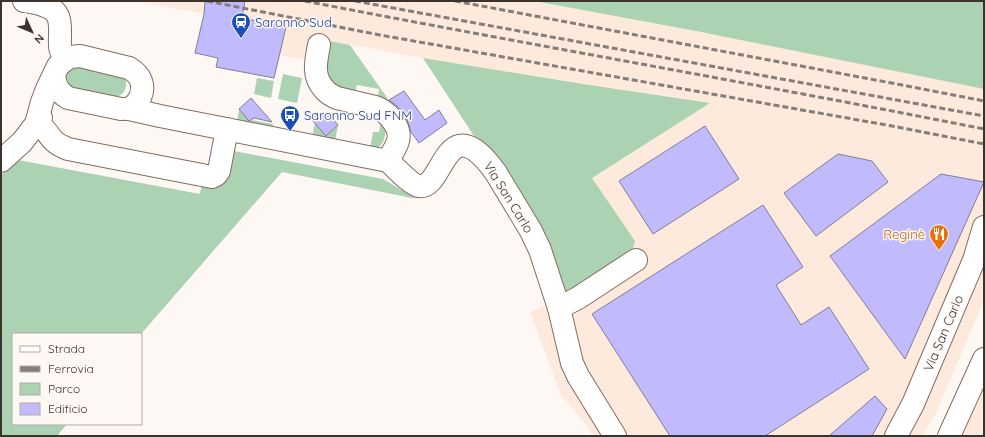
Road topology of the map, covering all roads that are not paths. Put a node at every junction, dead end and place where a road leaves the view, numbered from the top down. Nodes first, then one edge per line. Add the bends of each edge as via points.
1 (24, 1) edge
2 (319, 45) dead end
3 (60, 67) junction
4 (142, 88) junction
5 (68, 98) junction
6 (129, 109) junction
7 (160, 116) junction
8 (227, 129) junction
9 (30, 130) edge
10 (1, 161) edge
11 (388, 161) junction
12 (984, 227) edge
13 (636, 260) dead end
14 (559, 308) junction
15 (984, 359) edge
16 (615, 436) edge
17 (896, 436) edge
18 (949, 436) edge

1 - 3 street via 52,8 60,20
2 - 11 street via 316,73 324,89 332,96 381,109 396,126 398,140
3 - 4 street via 70,57 80,56 129,68 141,81
3 - 5 street via 55,82 56,88
3 - 9 street via 47,89
4 - 6 street via 141,96
4 - 7 street
5 - 6 street
5 - 9 street via 54,107
6 - 7 street
7 - 8 street
8 - 9 street via 219,171 212,177 68,149 52,149
8 - 11 street
9 - 10 street
11 - 14 street, Via San Carlo via 414,184 423,186 428,184 453,148 468,146 482,155 496,172 531,231
12 - 17 street, Via San Carlo via 974,260 916,397
13 - 14 street
14 - 16 street, Via San Carlo via 572,363
15 - 18 street

